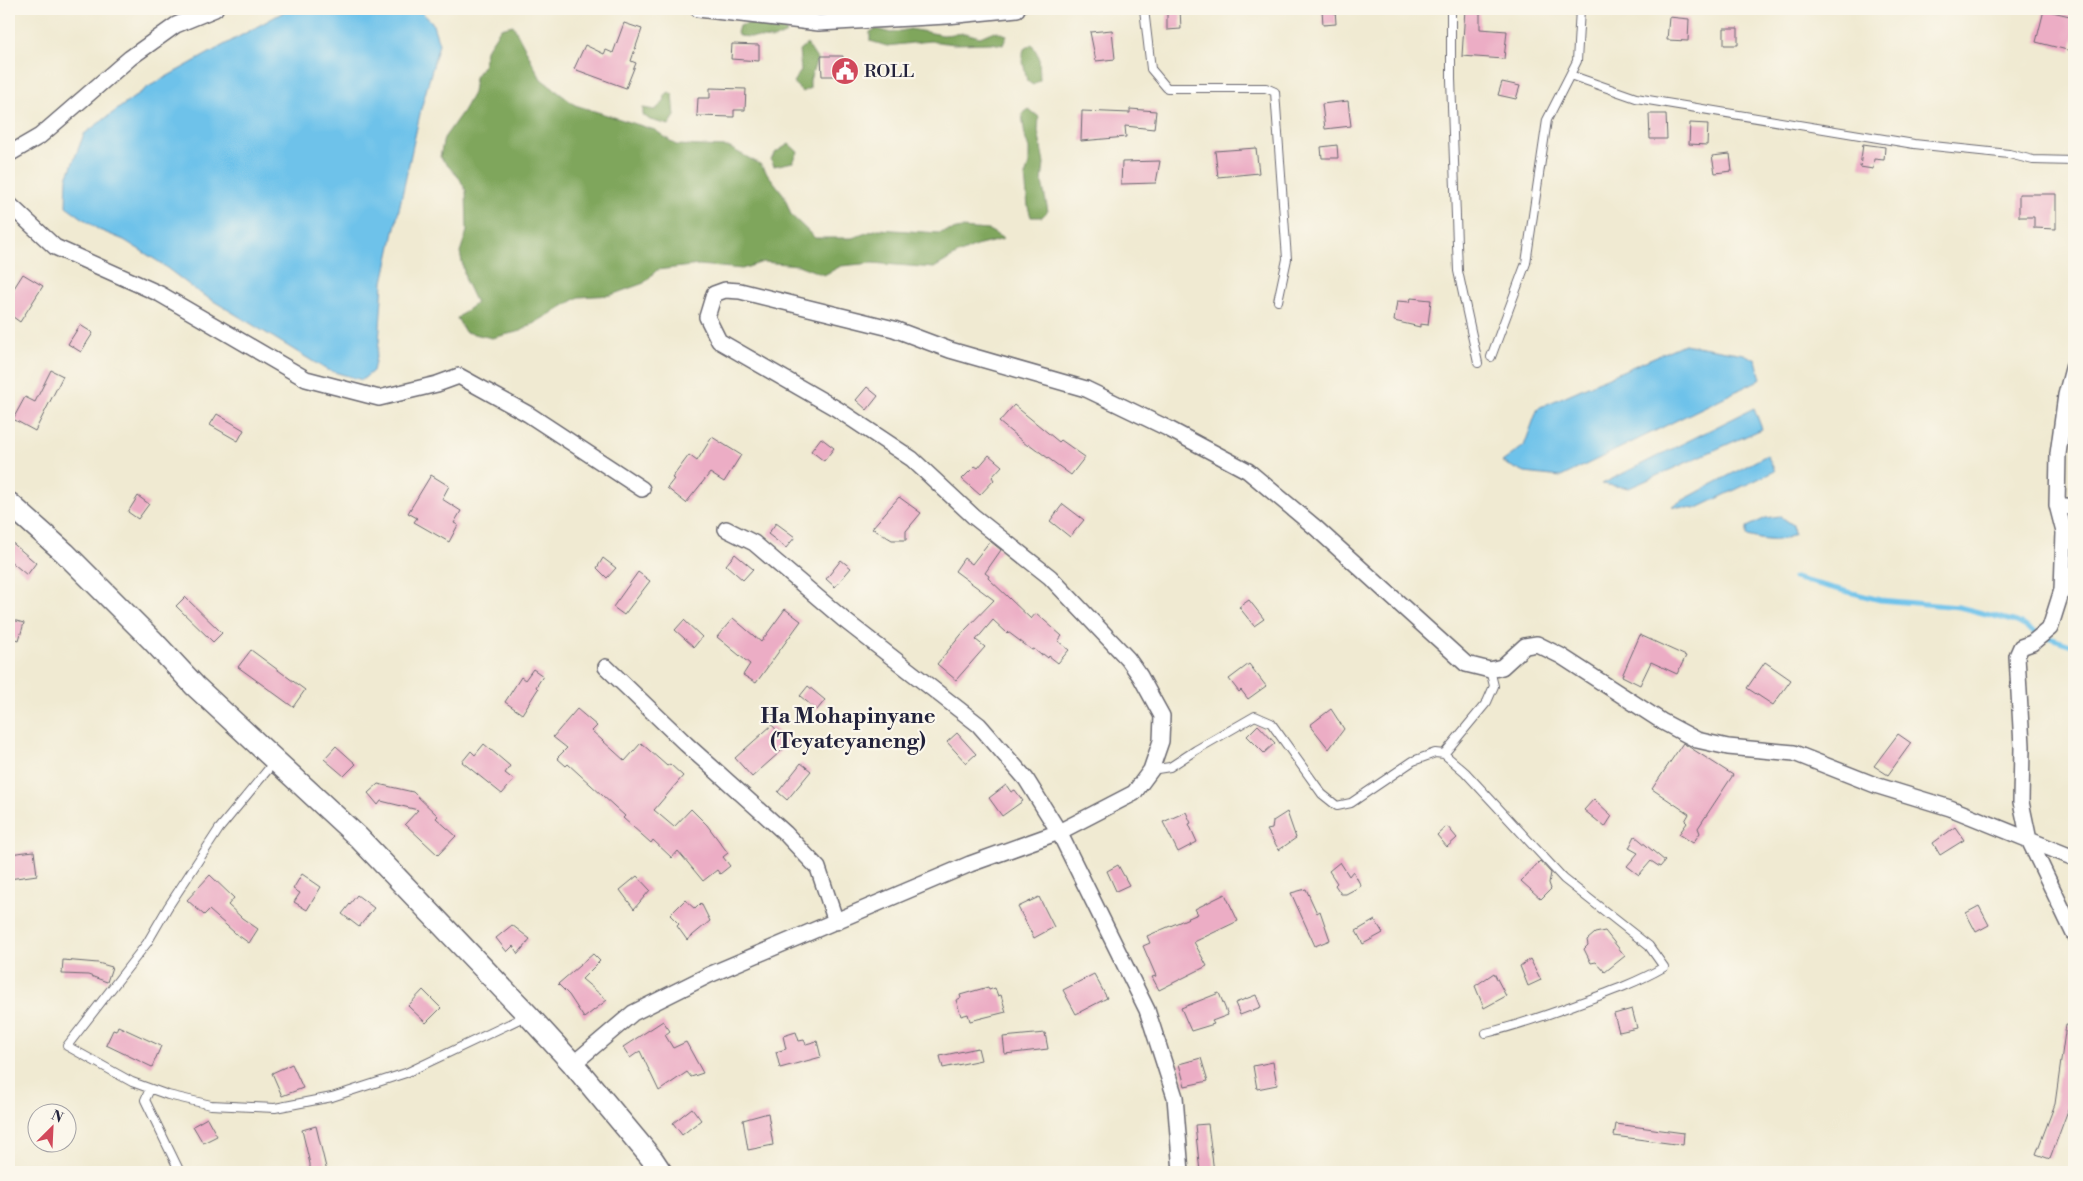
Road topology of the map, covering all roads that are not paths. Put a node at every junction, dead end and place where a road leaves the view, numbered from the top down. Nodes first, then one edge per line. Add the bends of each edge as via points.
1 (215, 9) edge
2 (698, 9) edge
3 (1017, 9) edge
4 (1144, 9) edge
5 (1451, 9) edge
6 (1580, 9) edge
7 (1570, 75) junction
8 (9, 154) edge
9 (2074, 161) edge
10 (9, 204) edge
11 (1278, 301) dead end
12 (1491, 357) dead end
13 (1478, 363) dead end
14 (2074, 365) edge
15 (642, 490) dead end
16 (9, 503) edge
17 (2057, 505) junction
18 (2074, 507) edge
19 (726, 529) dead end
20 (606, 667) dead end
21 (1490, 670) junction
22 (1444, 754) junction
23 (276, 760) junction
24 (1151, 770) junction
25 (1059, 832) junction
26 (2029, 840) junction
27 (2074, 858) edge
28 (836, 922) junction
29 (2074, 934) edge
30 (528, 1015) junction
31 (1486, 1033) dead end
32 (572, 1064) junction
33 (150, 1089) junction
34 (180, 1172) edge
35 (660, 1172) edge
36 (1181, 1172) edge

1 - 8 street via 176,25 130,58 40,136
2 - 3 street via 819,23
4 - 11 lane via 1151,69 1167,88 1266,88 1274,92 1287,259
5 - 13 lane via 1458,271
6 - 7 lane via 1577,61
7 - 9 lane via 1636,98 1914,144 2009,154 2033,160
7 - 12 lane via 1547,120 1526,263
10 - 15 street via 55,247 160,294 306,379 379,398 458,376 528,414
14 - 17 street via 2066,395 2058,454
16 - 23 main road via 65,553 195,686
17 - 18 street
17 - 26 street via 2064,532 2062,590 2050,628 2022,647 2017,656 2022,746 2021,802
19 - 25 street via 754,543 843,619 979,725 1026,779
20 - 28 street via 785,833 818,868
21 - 22 lane via 1494,686 1487,702
21 - 24 street via 1466,664 1248,471 1168,428 1086,389 950,350 894,329 740,291 725,290 714,294 707,317 719,341 837,409 912,460 973,516 1050,577 1128,659 1162,716 1161,741
21 - 26 street via 1502,667 1525,646 1537,644 1697,740 1728,747 1794,753 1874,785 1950,808
22 - 24 lane via 1435,753 1413,761 1352,803 1337,806 1322,794 1271,723 1255,716 1170,767
22 - 31 lane via 1465,772 1564,880 1649,946 1664,967 1647,977 1518,1026
23 - 30 main road via 358,837
23 - 33 lane via 220,830 147,942 67,1046
24 - 25 street via 1134,793
25 - 28 street via 970,864
25 - 36 street via 1147,1010 1175,1098
26 - 27 street
26 - 29 street
28 - 32 street via 709,976 633,1014
30 - 32 main road
30 - 33 lane via 406,1073 323,1099 275,1108 212,1105
32 - 35 main road
33 - 34 lane via 145,1100

